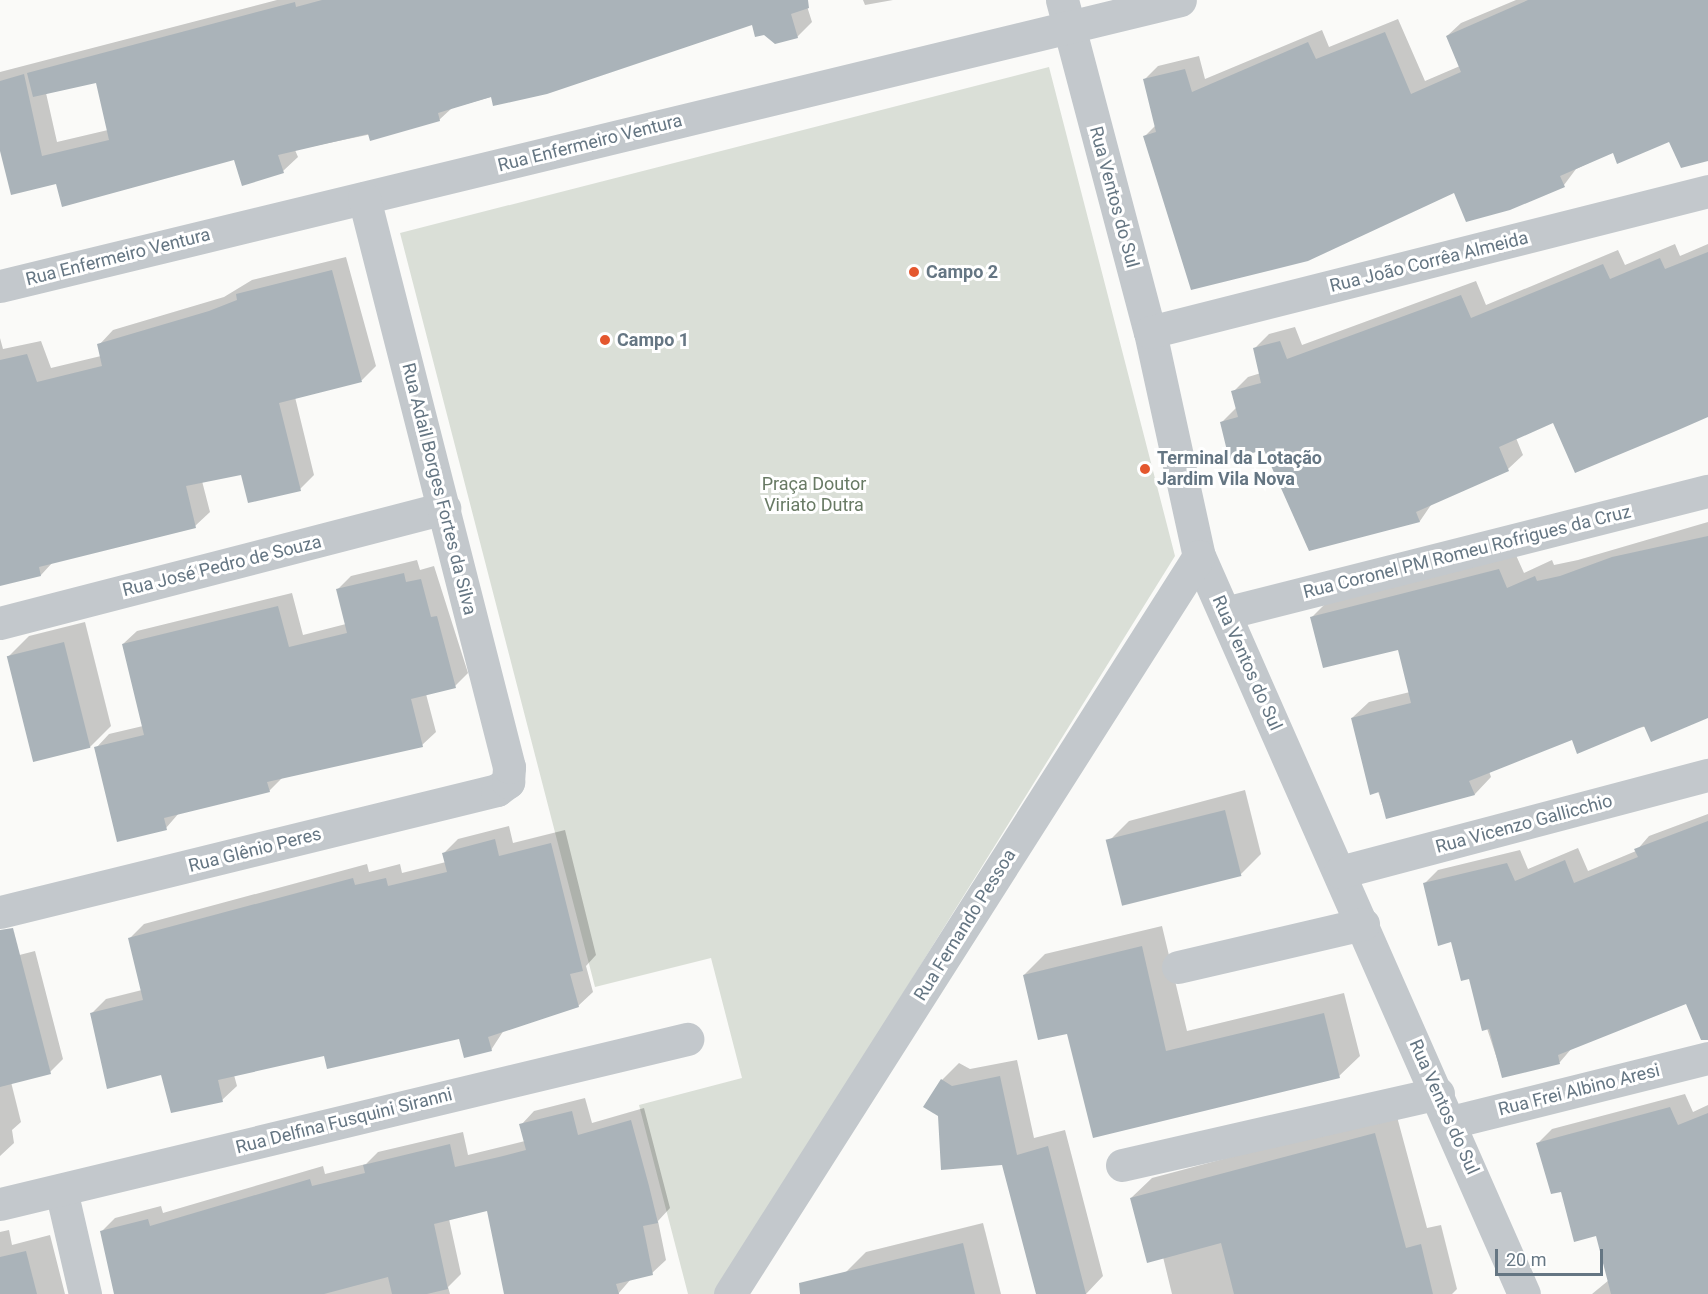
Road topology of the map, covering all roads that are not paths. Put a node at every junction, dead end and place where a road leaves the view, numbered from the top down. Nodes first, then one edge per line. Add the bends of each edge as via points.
1 (1180, 0) edge
2 (1066, 13) edge
3 (1708, 191) edge
4 (364, 198) junction
5 (0, 286) edge
6 (1150, 332) junction
7 (1708, 491) edge
8 (444, 508) junction
9 (1199, 556) junction
10 (1225, 613) junction
11 (0, 623) edge
12 (1708, 776) edge
13 (508, 782) joint
14 (1340, 872) junction
15 (0, 912) edge
16 (1363, 924) junction
17 (1178, 967) dead end
18 (687, 1038) dead end
19 (1708, 1058) edge
20 (1438, 1093) junction
21 (1451, 1122) junction
22 (1122, 1165) dead end
23 (61, 1190) junction
24 (0, 1204) edge
25 (85, 1294) edge
26 (730, 1294) edge
27 (1524, 1294) edge

1 - 2 street, Rua Enfermeiro Ventura
2 - 4 street, Rua Enfermeiro Ventura
2 - 6 street, Rua Ventos do Sul
3 - 6 street, Rua João Corrêa Almeida
4 - 5 street, Rua Enfermeiro Ventura
4 - 8 street, Rua Adail Borges Fortes da Silva
6 - 9 street, Rua Ventos do Sul
7 - 10 street, Rua Coronel PM Romeu Rofrigues da Cruz
8 - 11 street, Rua José Pedro de Souza
8 - 13 street, Rua Adail Borges Fortes da Silva via 509,767
9 - 10 street, Rua Ventos do Sul
9 - 26 street, Rua Fernando Pessoa
10 - 14 street, Rua Ventos do Sul
12 - 14 street, Rua Vicenzo Gallicchio
13 - 15 street, Rua Glênio Peres via 497,790
14 - 16 street, Rua Ventos do Sul
16 - 17 street
16 - 20 street, Rua Ventos do Sul
18 - 23 street, Rua Delfina Fusquini Siranni
19 - 21 street, Rua Frei Albino Aresi
20 - 21 street, Rua Ventos do Sul
20 - 22 street
21 - 27 street, Rua Ventos do Sul
23 - 24 street, Rua Delfina Fusquini Siranni
23 - 25 street

